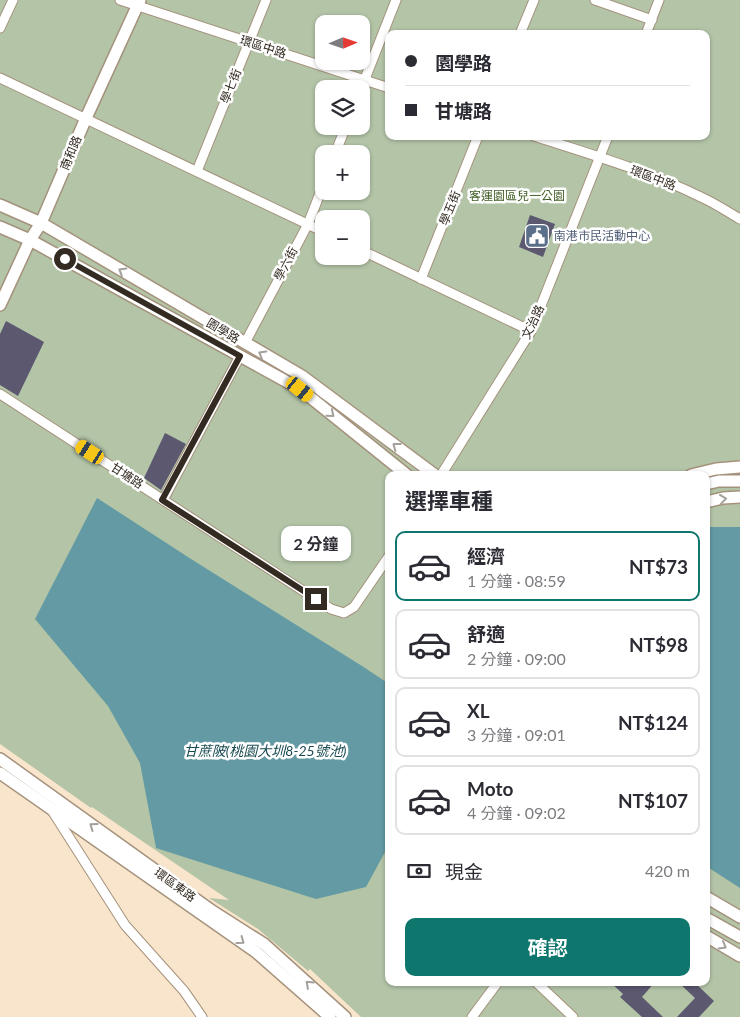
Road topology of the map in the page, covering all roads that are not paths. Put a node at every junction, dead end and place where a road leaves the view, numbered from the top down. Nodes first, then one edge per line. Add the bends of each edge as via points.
1 (13, 0) edge
2 (120, 0) edge
3 (266, 0) edge
4 (396, 0) edge
5 (534, 0) edge
6 (595, 0) edge
7 (659, 0) edge
8 (139, 3) edge
9 (652, 20) junction
10 (0, 28) edge
11 (522, 30) edge
12 (648, 30) edge
13 (248, 42) junction
14 (0, 78) edge
15 (364, 79) junction
16 (385, 87) edge
17 (86, 118) junction
18 (476, 140) edge
19 (547, 140) edge
20 (607, 140) edge
21 (601, 157) junction
22 (196, 171) junction
23 (317, 200) edge
24 (0, 205) edge
25 (740, 218) edge
26 (42, 223) junction
27 (308, 224) junction
28 (0, 227) edge
29 (315, 228) edge
30 (30, 240) junction
31 (370, 254) edge
32 (421, 279) junction
33 (0, 305) edge
34 (530, 331) junction
35 (245, 343) junction
36 (240, 356) junction
37 (0, 394) edge
38 (740, 467) edge
39 (402, 471) edge
40 (430, 471) edge
41 (443, 471) edge
42 (708, 471) edge
43 (740, 481) edge
44 (710, 483) edge
45 (740, 497) edge
46 (162, 500) junction
47 (710, 501) edge
48 (385, 562) edge
49 (0, 759) edge
50 (0, 773) edge
51 (50, 808) junction
52 (710, 900) edge
53 (740, 917) edge
54 (710, 920) edge
55 (740, 937) edge
56 (710, 938) edge
57 (740, 956) edge
58 (495, 986) edge
59 (540, 986) edge
60 (202, 1017) edge
61 (330, 1017) edge
62 (345, 1017) edge
63 (472, 1017) edge
64 (573, 1017) edge

1 - 10 street
2 - 8 street, 環區中路
3 - 13 street, 學七街
4 - 15 street
5 - 11 street
6 - 9 street
7 - 9 street
8 - 13 street, 環區中路
8 - 17 street, 南和路
9 - 12 street
13 - 15 street, 環區中路
13 - 22 street, 學七街
14 - 17 street
15 - 16 street, 環區中路
17 - 22 street
17 - 26 street, 南和路
18 - 32 street, 學五街
19 - 21 street, 環區中路
20 - 21 street, 文治路
21 - 25 street, 環區中路 via 703,198
21 - 34 street, 文治路
22 - 27 street
23 - 27 street, 學六街
24 - 26 street, 園學路
26 - 30 street, 南和路
35 -> 26 street, 園學路
27 - 29 street
27 - 35 street, 學六街
28 - 30 street, 園學路
30 - 33 street, 南和路
30 - 36 street, 園學路
31 - 32 street
32 - 34 street
34 - 41 street, 文治路
40 -> 35 street, 園學路 via 302,376
36 -> 39 street, 園學路 via 300,389
36 - 46 street
37 - 46 street, 甘塘路
38 - 42 street
43 - 44 street
47 -> 45 street
46 - 48 street, 甘塘路 via 331,609 344,613 354,607
62 -> 49 street, 環區東路 via 264,944 212,911
50 - 51 street, 環區東路
51 - 60 street via 125,925 184,991
51 -> 61 street, 環區東路 via 256,952
52 - 53 street
54 - 55 street
56 -> 57 street
58 - 63 street
59 - 64 street

